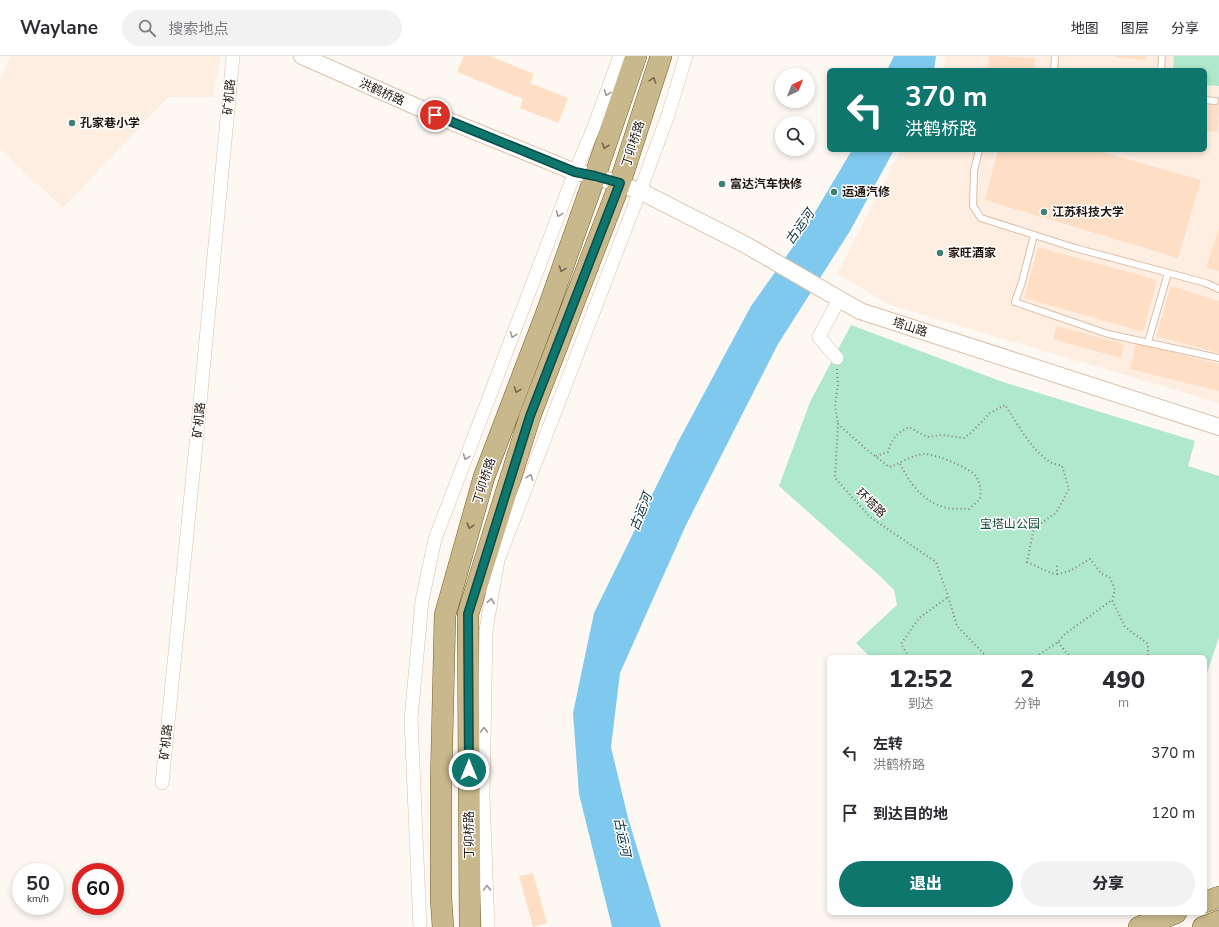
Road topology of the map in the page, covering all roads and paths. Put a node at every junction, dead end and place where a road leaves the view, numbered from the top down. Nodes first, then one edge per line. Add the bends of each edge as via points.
1 (233, 56) edge
2 (302, 56) edge
3 (620, 56) edge
4 (636, 56) edge
5 (661, 56) edge
6 (686, 56) edge
7 (1055, 56) edge
8 (1162, 56) edge
9 (1054, 68) edge
10 (1161, 68) edge
11 (1207, 100) edge
12 (1215, 101) dead end
13 (979, 152) edge
14 (585, 174) junction
15 (620, 183) junction
16 (640, 191) junction
17 (1034, 235) junction
18 (1168, 273) junction
19 (1219, 289) edge
20 (839, 299) junction
21 (1148, 342) junction
22 (837, 358) joint
23 (1219, 358) edge
24 (838, 424) junction
25 (1219, 427) edge
26 (876, 456) junction
27 (900, 464) junction
28 (1057, 563) dead end
29 (1057, 574) junction
30 (948, 597) junction
31 (1112, 600) junction
32 (1058, 642) junction
33 (908, 655) edge
34 (985, 655) edge
35 (1039, 655) edge
36 (1068, 655) edge
37 (1148, 655) edge
38 (162, 783) dead end
39 (1219, 897) edge
40 (1207, 901) edge
41 (1171, 915) edge
42 (1219, 921) edge
43 (420, 927) edge
44 (442, 927) edge
45 (470, 927) edge
46 (488, 927) edge
47 (1139, 927) edge
48 (1203, 927) edge

1 - 38 street, 矿机路
2 - 14 street, 洪鹤桥路 via 435,115
3 -> 14 street via 594,127
4 -> 14 main road, 丁卯桥路
15 -> 5 main road, 丁卯桥路
6 - 16 street
7 - 9 lane
8 - 10 lane
11 - 12 lane
13 - 17 lane via 974,171 973,206 981,218
14 - 15 street, 洪鹤桥路
14 -> 43 street via 435,539 422,601 411,719
14 -> 44 main road, 丁卯桥路 via 548,309 484,477 445,615 441,784
15 - 16 street, 塔山路
15 - 45 main road, 丁卯桥路 via 530,416 468,614
16 - 20 street, 塔山路 via 746,245
46 -> 16 street via 483,796 486,630 498,560
17 - 18 lane
17 - 21 lane via 1015,302 1108,334
18 - 19 lane
18 - 21 lane
20 - 22 street via 819,337
20 - 25 street, 塔山路 via 860,311
21 - 23 lane
22 - 24 path, 环塔路 via 838,385 835,406
24 - 26 path
24 - 30 path, 环塔路 via 835,478 870,517 936,562
26 - 27 path via 890,467
26 - 29 path via 888,452 891,440 909,426 927,437 942,435 964,438 990,413 1004,405 1029,444 1051,463 1062,466 1069,489 1056,512 1034,528 1027,562
27 - 27 path via 912,456 926,454 960,465 977,476 981,488 980,499 969,509 944,508 927,500 913,487
28 - 29 path
29 - 31 path via 1070,572 1090,559 1101,573 1110,578 1115,590
30 - 33 path via 919,618 901,644
30 - 34 path, 环塔路 via 957,626
31 - 32 path via 1065,634
31 - 37 path via 1125,627 1148,644
32 - 35 path
32 - 36 path
39 - 40 main road
41 - 47 main road
42 - 48 main road

